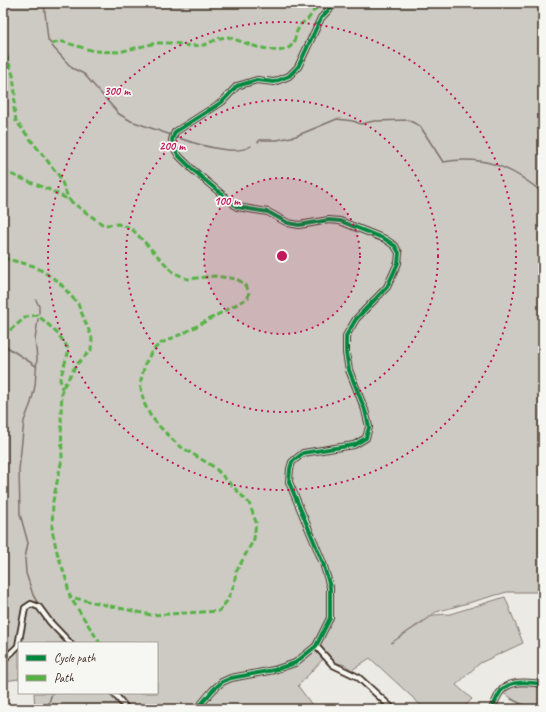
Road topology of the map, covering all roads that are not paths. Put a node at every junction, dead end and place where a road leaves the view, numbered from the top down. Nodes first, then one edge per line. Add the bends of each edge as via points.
1 (335, 3) edge
2 (19, 642) edge
3 (69, 642) edge
4 (18, 646) edge
5 (316, 646) junction
6 (3, 660) edge
7 (543, 684) edge
8 (115, 694) edge
9 (127, 709) edge
10 (197, 709) edge
11 (393, 709) edge
12 (492, 709) edge

1 - 5 street via 321,18 298,68 289,76 274,82 257,80 237,86 222,102 175,132 172,140 179,156 237,207 268,212 288,223 299,225 329,220 340,221 385,239 395,246 399,253 398,263 387,287 356,319 346,336 349,370 369,427 366,438 354,445 303,453 292,462 290,469 289,482 330,587 330,618
2 - 3 street via 25,608 31,604 40,609
4 - 6 street
5 - 10 street via 295,663 222,682
5 - 11 street via 333,665 358,677
7 - 12 street via 525,682 507,685 499,692
8 - 9 street

